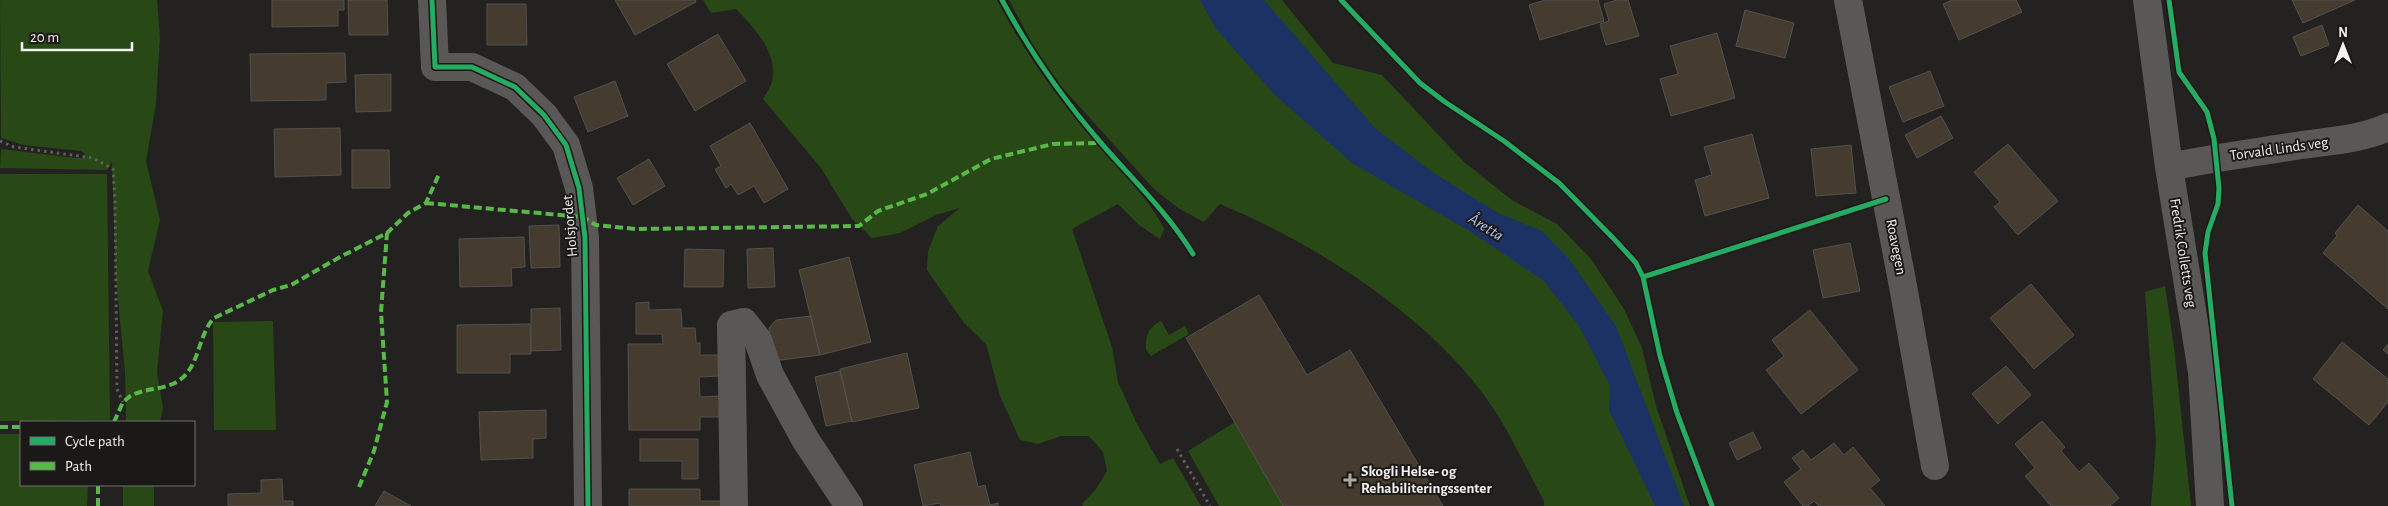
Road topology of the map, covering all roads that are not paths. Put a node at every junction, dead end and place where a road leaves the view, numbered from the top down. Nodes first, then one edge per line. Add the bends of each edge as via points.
1 (432, 0) edge
2 (1848, 0) edge
3 (2147, 0) edge
4 (2388, 127) edge
5 (2170, 168) junction
6 (1935, 466) dead end
7 (588, 506) edge
8 (734, 506) edge
9 (849, 506) edge
10 (2210, 506) edge

1 - 7 street, Holsjordet via 435,67 472,67 515,87 544,115 566,146 579,188 587,294
2 - 6 street, Roavegen via 1904,286
3 - 5 street, Fredrik Colletts veg
4 - 5 street, Torvald Linds veg via 2334,141
5 - 10 street, Fredrik Colletts veg via 2202,372
8 - 9 street via 731,325 744,322 758,340 770,375 805,440

